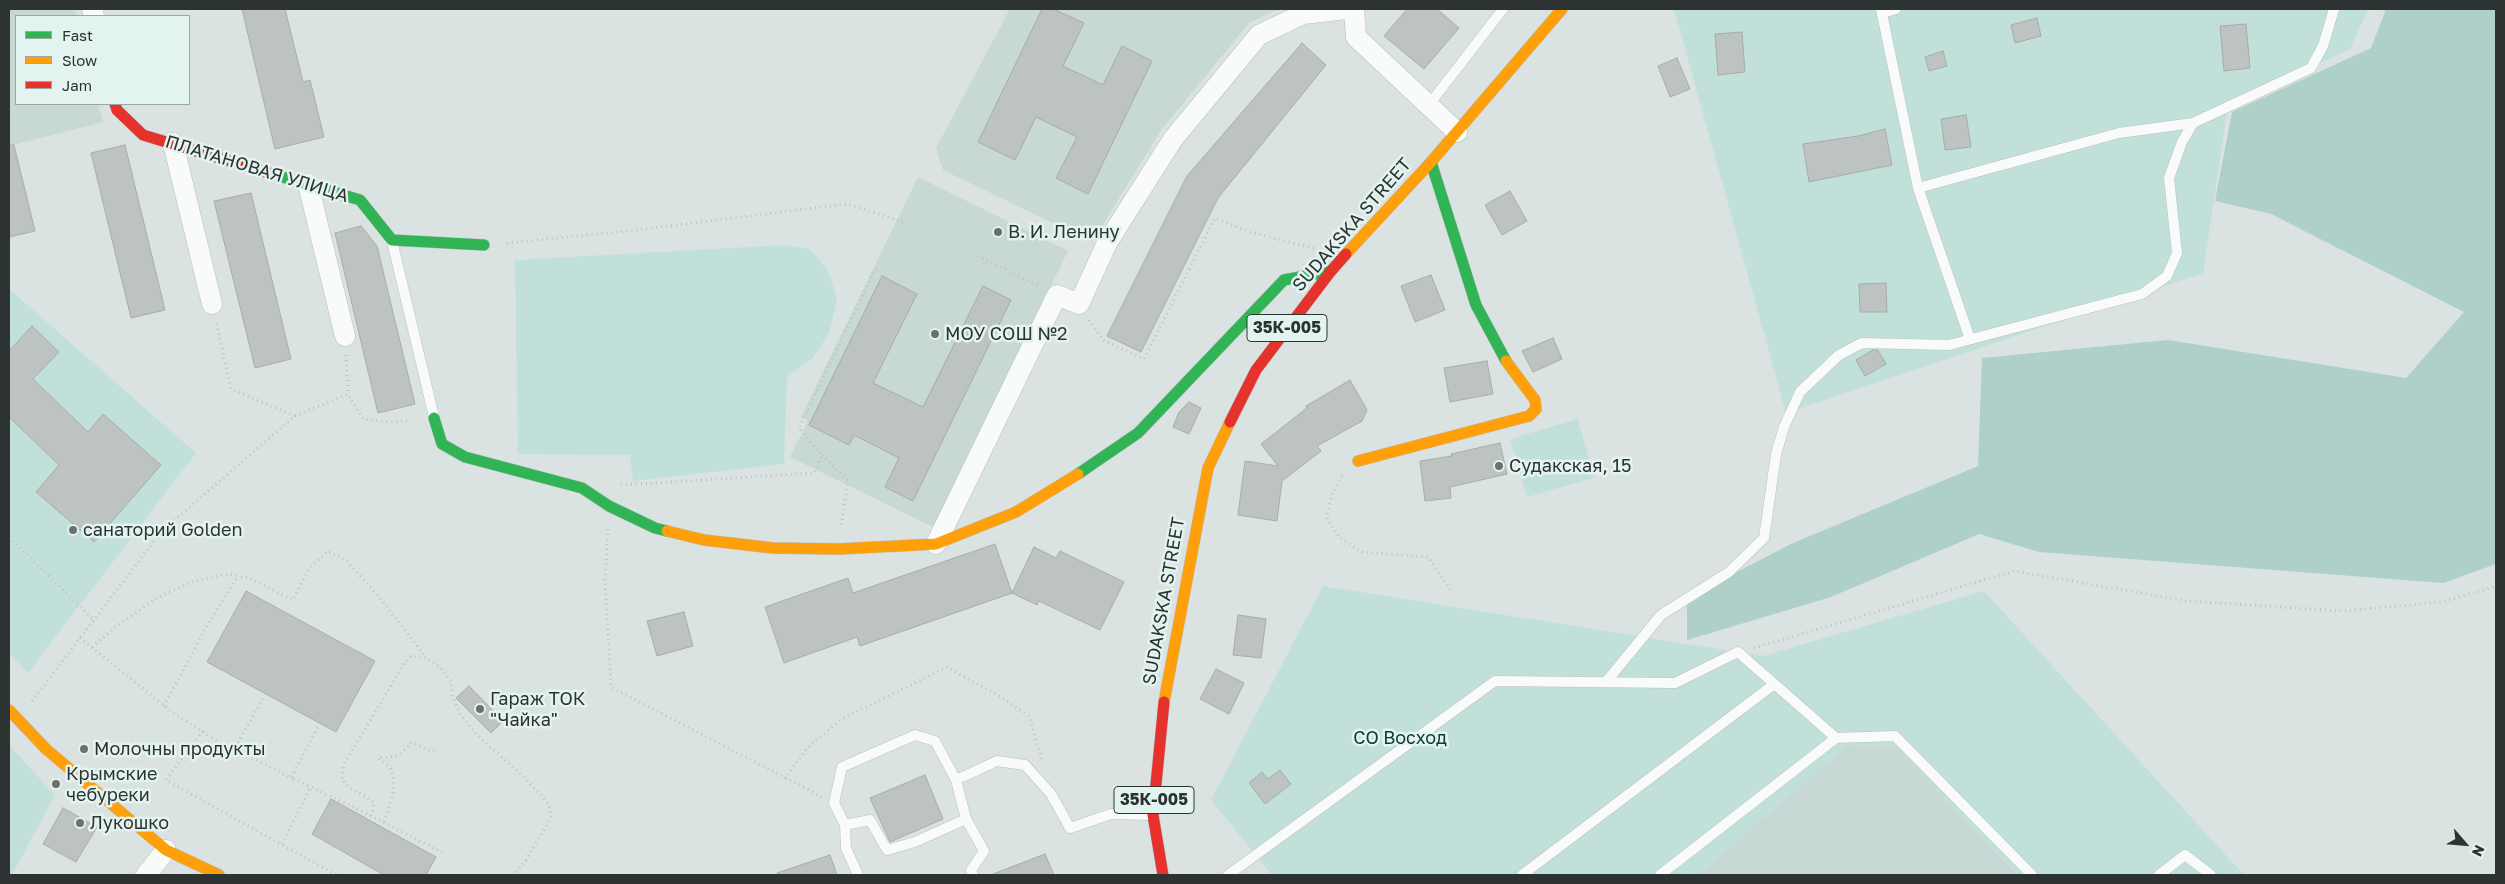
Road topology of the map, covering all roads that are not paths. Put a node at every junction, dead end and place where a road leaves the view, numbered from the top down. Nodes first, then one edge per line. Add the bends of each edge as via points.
1 (1346, 9) edge
2 (1354, 9) edge
3 (1503, 9) edge
4 (1562, 9) edge
5 (1896, 9) edge
6 (2334, 9) edge
7 (1881, 11) edge
8 (115, 105) edge
9 (1428, 106) junction
10 (2192, 123) junction
11 (1457, 132) junction
12 (173, 143) junction
13 (1431, 162) junction
14 (308, 184) junction
15 (1918, 188) junction
16 (392, 240) junction
17 (484, 245) road end
18 (1331, 271) junction
19 (212, 304) road end
20 (345, 336) road end
21 (1970, 339) junction
22 (434, 418) joint
23 (1358, 461) road end
24 (936, 544) junction
25 (1606, 682) junction
26 (1773, 685) junction
27 (9, 710) edge
28 (1836, 738) junction
29 (956, 780) junction
30 (1153, 815) junction
31 (966, 819) junction
32 (845, 825) junction
33 (166, 850) junction
34 (146, 875) edge
35 (220, 875) edge
36 (858, 875) edge
37 (973, 875) edge
38 (1163, 875) edge
39 (1228, 875) edge
40 (1522, 875) edge
41 (1660, 875) edge
42 (2032, 875) edge
43 (2159, 875) edge
44 (2211, 875) edge

1 - 24 street via 1303,14 1259,35 1173,139 1107,243 1079,304 1057,295
2 - 9 street via 1356,37
3 - 9 lane
4 - 11 street, SUDAKSKA STREET / 35К-005
5 - 7 lane
6 - 10 lane via 2323,46 2311,68
7 - 15 lane
8 - 12 street, ПЛАТАНОВАЯ УЛИЦА via 143,135
9 - 11 street
10 - 15 lane via 2119,133
10 - 21 lane via 2169,178 2177,254 2167,276 2142,294
11 - 13 street, SUDAKSKA STREET / 35К-005
12 - 14 street, ПЛАТАНОВАЯ УЛИЦА
12 - 19 street
13 - 18 street, SUDAKSKA STREET / 35К-005
13 - 23 street via 1476,305 1511,369 1535,400 1536,409 1529,416
14 - 16 street, ПЛАТАНОВАЯ УЛИЦА via 360,200
14 - 20 street
15 - 21 lane
16 - 17 street
16 - 22 lane
18 - 24 street via 1284,280 1138,433 1075,477 1016,512
18 - 30 street, 35К-005 via 1256,370 1208,468 1160,723
21 - 25 lane via 1949,344 1862,343 1839,355 1800,392 1784,428 1776,454 1764,538 1729,572 1661,615
22 - 24 street via 442,444 465,457 582,488 609,506 655,528 704,540 773,548
25 - 26 lane via 1675,683 1738,652
25 - 39 lane via 1495,681
26 - 28 lane
26 - 40 lane
27 - 33 street via 46,749
28 - 41 lane
28 - 42 lane via 1895,736
29 - 30 lane via 997,761 1025,765 1051,794 1070,828 1111,814
29 - 31 lane
29 - 32 lane via 935,741 915,735 842,767 834,803
30 - 38 street, 35К-005
31 - 32 lane via 915,842 888,850 870,820
31 - 37 lane via 984,850 971,870
32 - 36 lane via 846,848
33 - 34 street
33 - 35 street
43 - 44 lane via 2185,855

